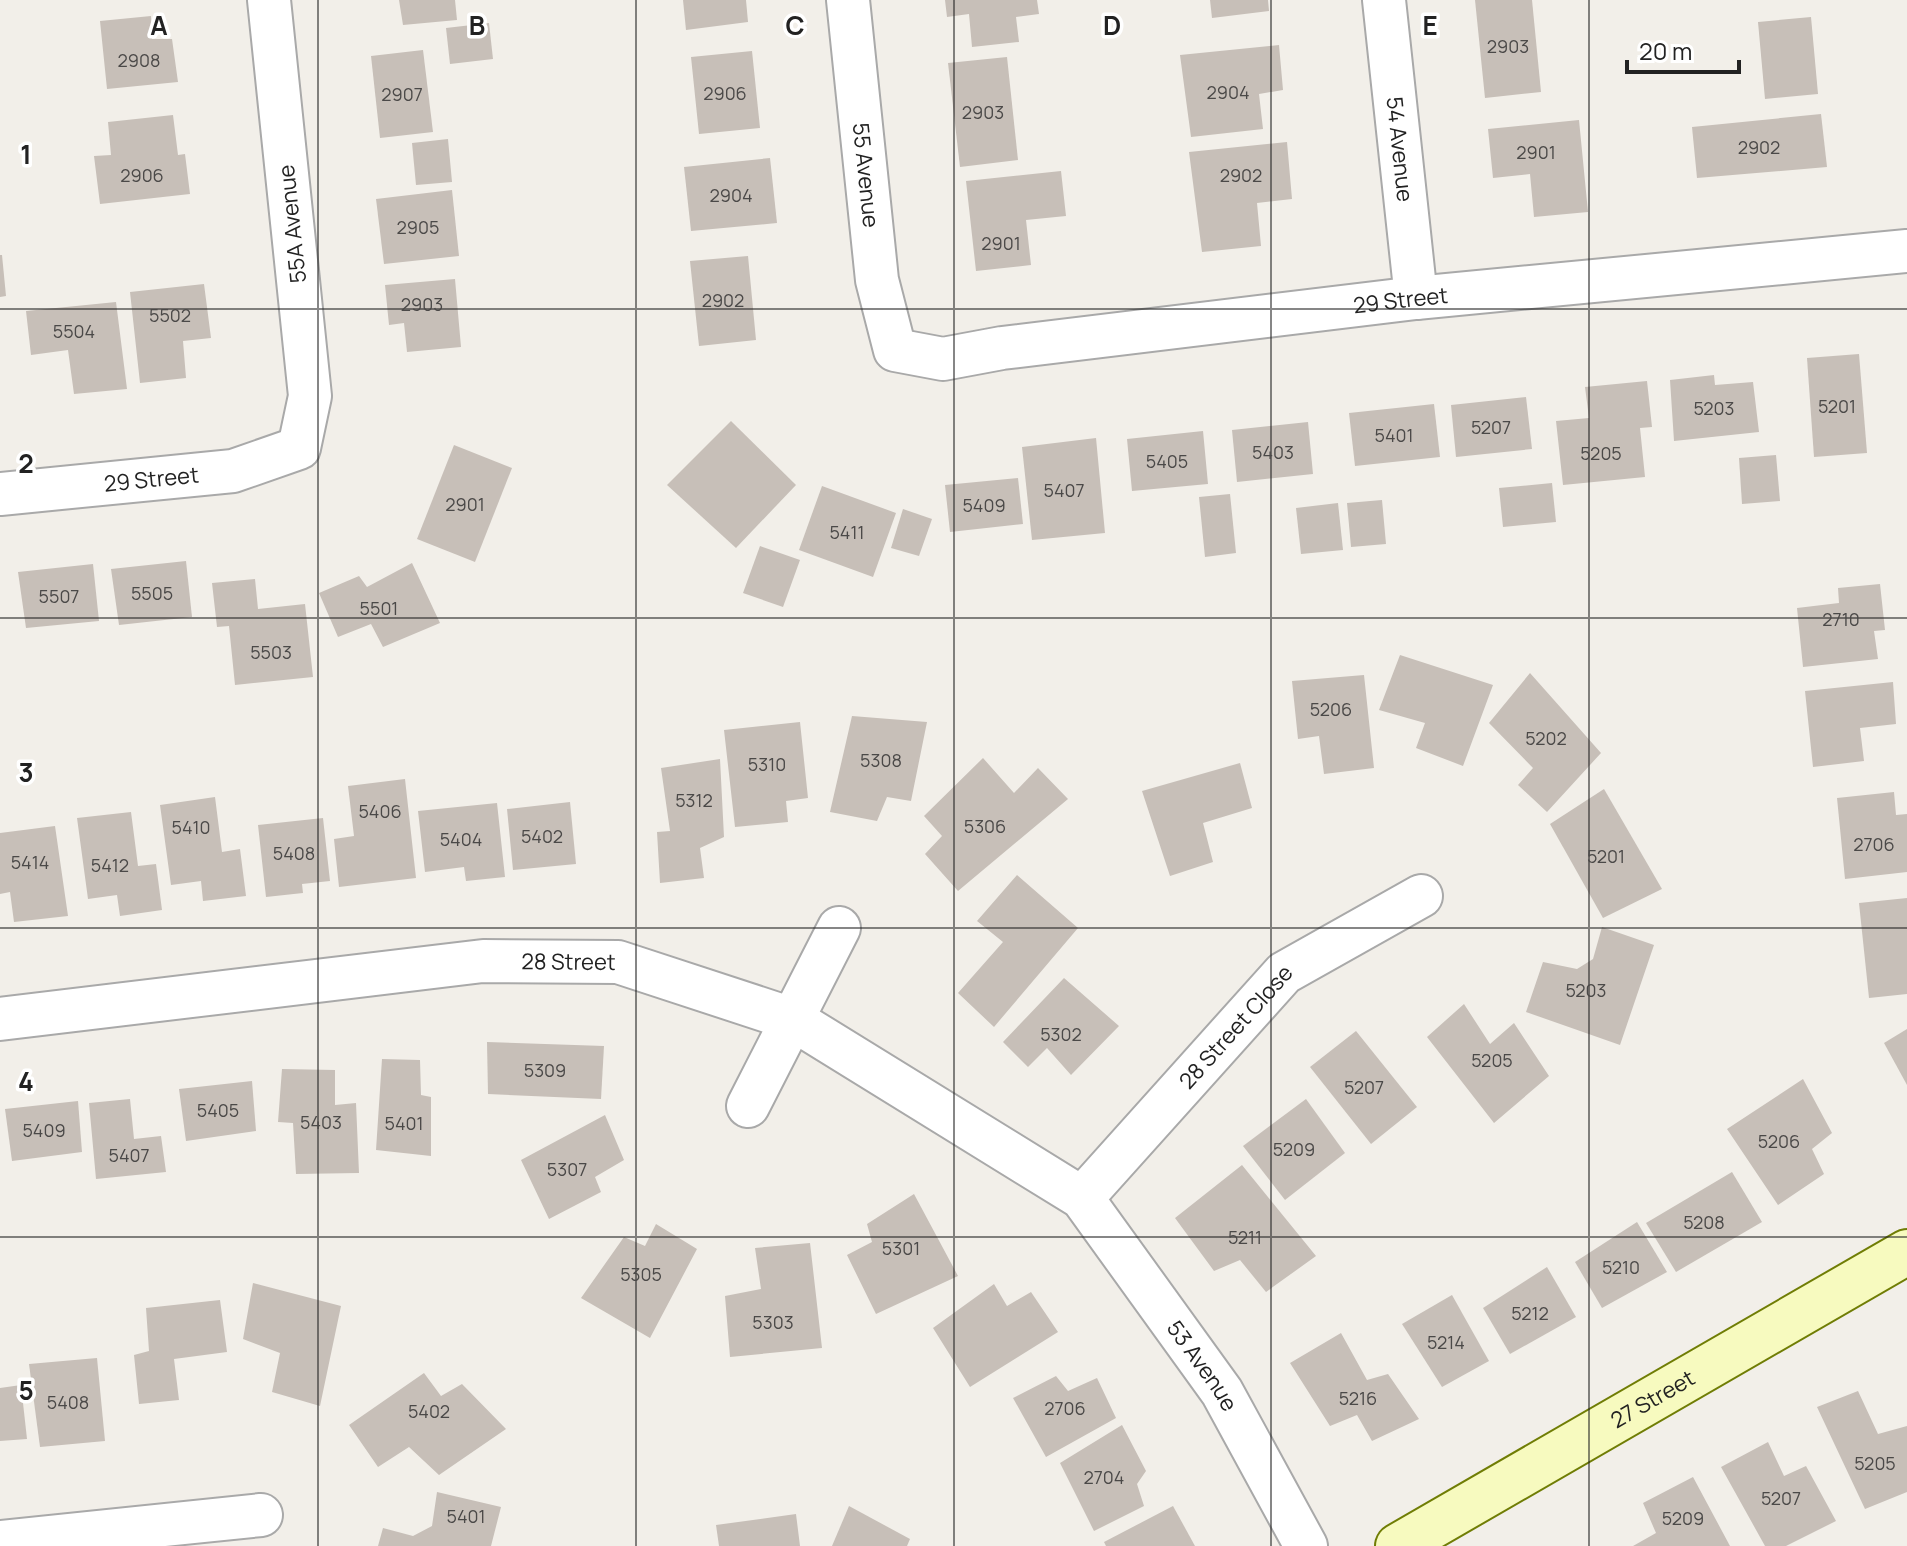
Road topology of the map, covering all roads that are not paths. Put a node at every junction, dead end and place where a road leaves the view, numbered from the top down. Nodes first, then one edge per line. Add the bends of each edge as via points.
1 (269, 0) edge
2 (848, 0) edge
3 (1384, 0) edge
4 (1907, 251) edge
5 (1416, 298) junction
6 (895, 350) joint
7 (299, 448) joint
8 (0, 494) edge
9 (1421, 896) dead end
10 (839, 928) dead end
11 (0, 1019) edge
12 (792, 1019) junction
13 (748, 1106) dead end
14 (1082, 1198) junction
15 (1907, 1252) edge
16 (261, 1515) dead end
17 (0, 1542) edge
18 (1306, 1546) edge
19 (1398, 1546) edge

1 - 7 street, 55A Avenue via 310,396
2 - 6 street, 55 Avenue via 877,280
3 - 5 street, 54 Avenue
4 - 5 street, 29 Street
5 - 6 street, 29 Street via 943,359
7 - 8 street, 29 Street via 233,471
9 - 14 street, 28 Street Close via 1284,973
10 - 12 street
11 - 12 street, 28 Street via 483,961 618,962
12 - 13 street
12 - 14 street, 28 Street
14 - 18 street, 53 Avenue via 1222,1392
15 - 19 street, 27 Street
16 - 17 street

